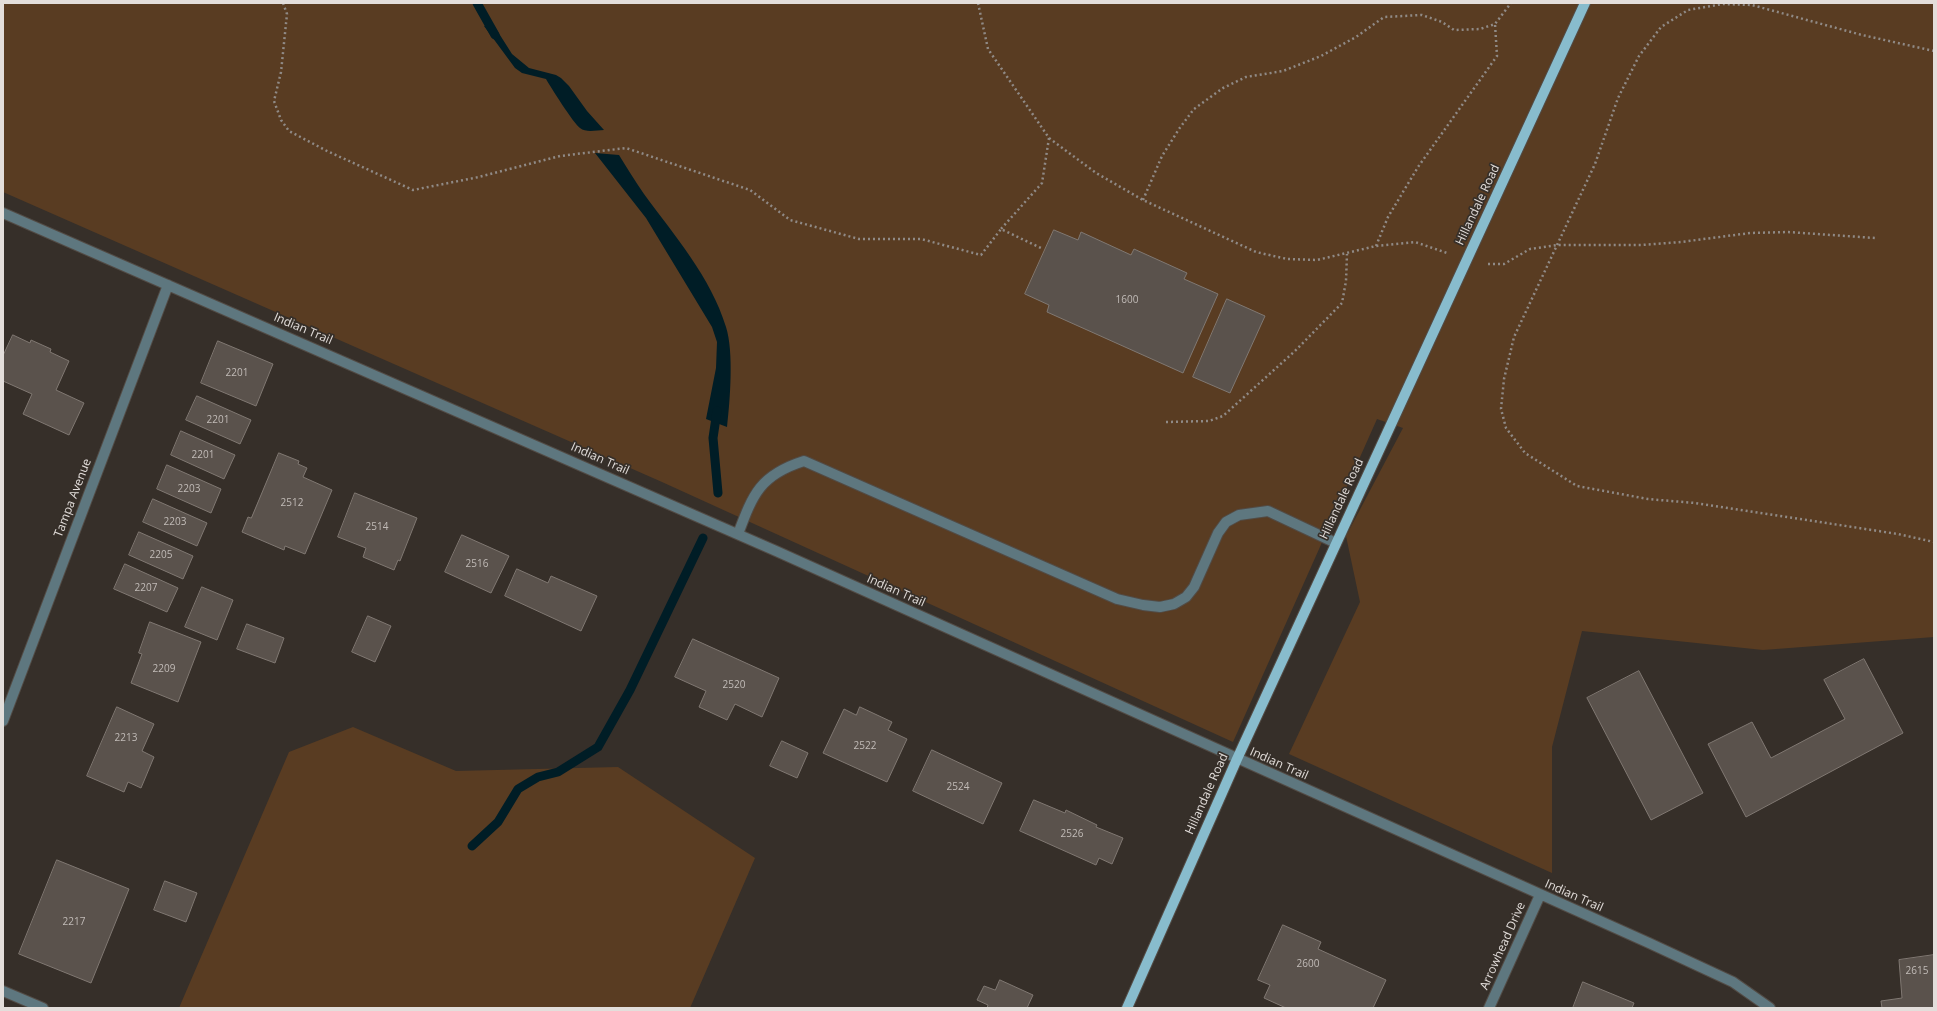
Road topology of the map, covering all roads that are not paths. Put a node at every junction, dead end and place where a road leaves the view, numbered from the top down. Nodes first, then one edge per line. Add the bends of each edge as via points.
1 (1585, 3) edge
2 (3, 213) edge
3 (168, 285) junction
4 (738, 534) junction
5 (1336, 543) junction
6 (3, 721) edge
7 (1237, 759) junction
8 (1540, 895) junction
9 (3, 991) edge
10 (42, 1008) edge
11 (1126, 1008) edge
12 (1489, 1008) edge
13 (1770, 1008) edge

1 - 5 main road, Hillandale Road
2 - 3 street, Indian Trail
3 - 4 street, Indian Trail
3 - 6 street, Tampa Avenue
4 - 5 street via 751,501 770,476 804,461 1117,598 1143,605 1160,607 1174,604 1186,597 1194,587 1218,533 1226,522 1239,516 1268,511
4 - 7 street, Indian Trail
5 - 7 main road, Hillandale Road
7 - 8 street, Indian Trail
7 - 11 main road, Hillandale Road
8 - 12 street, Arrowhead Drive
8 - 13 street, Indian Trail via 1733,982
9 - 10 street

